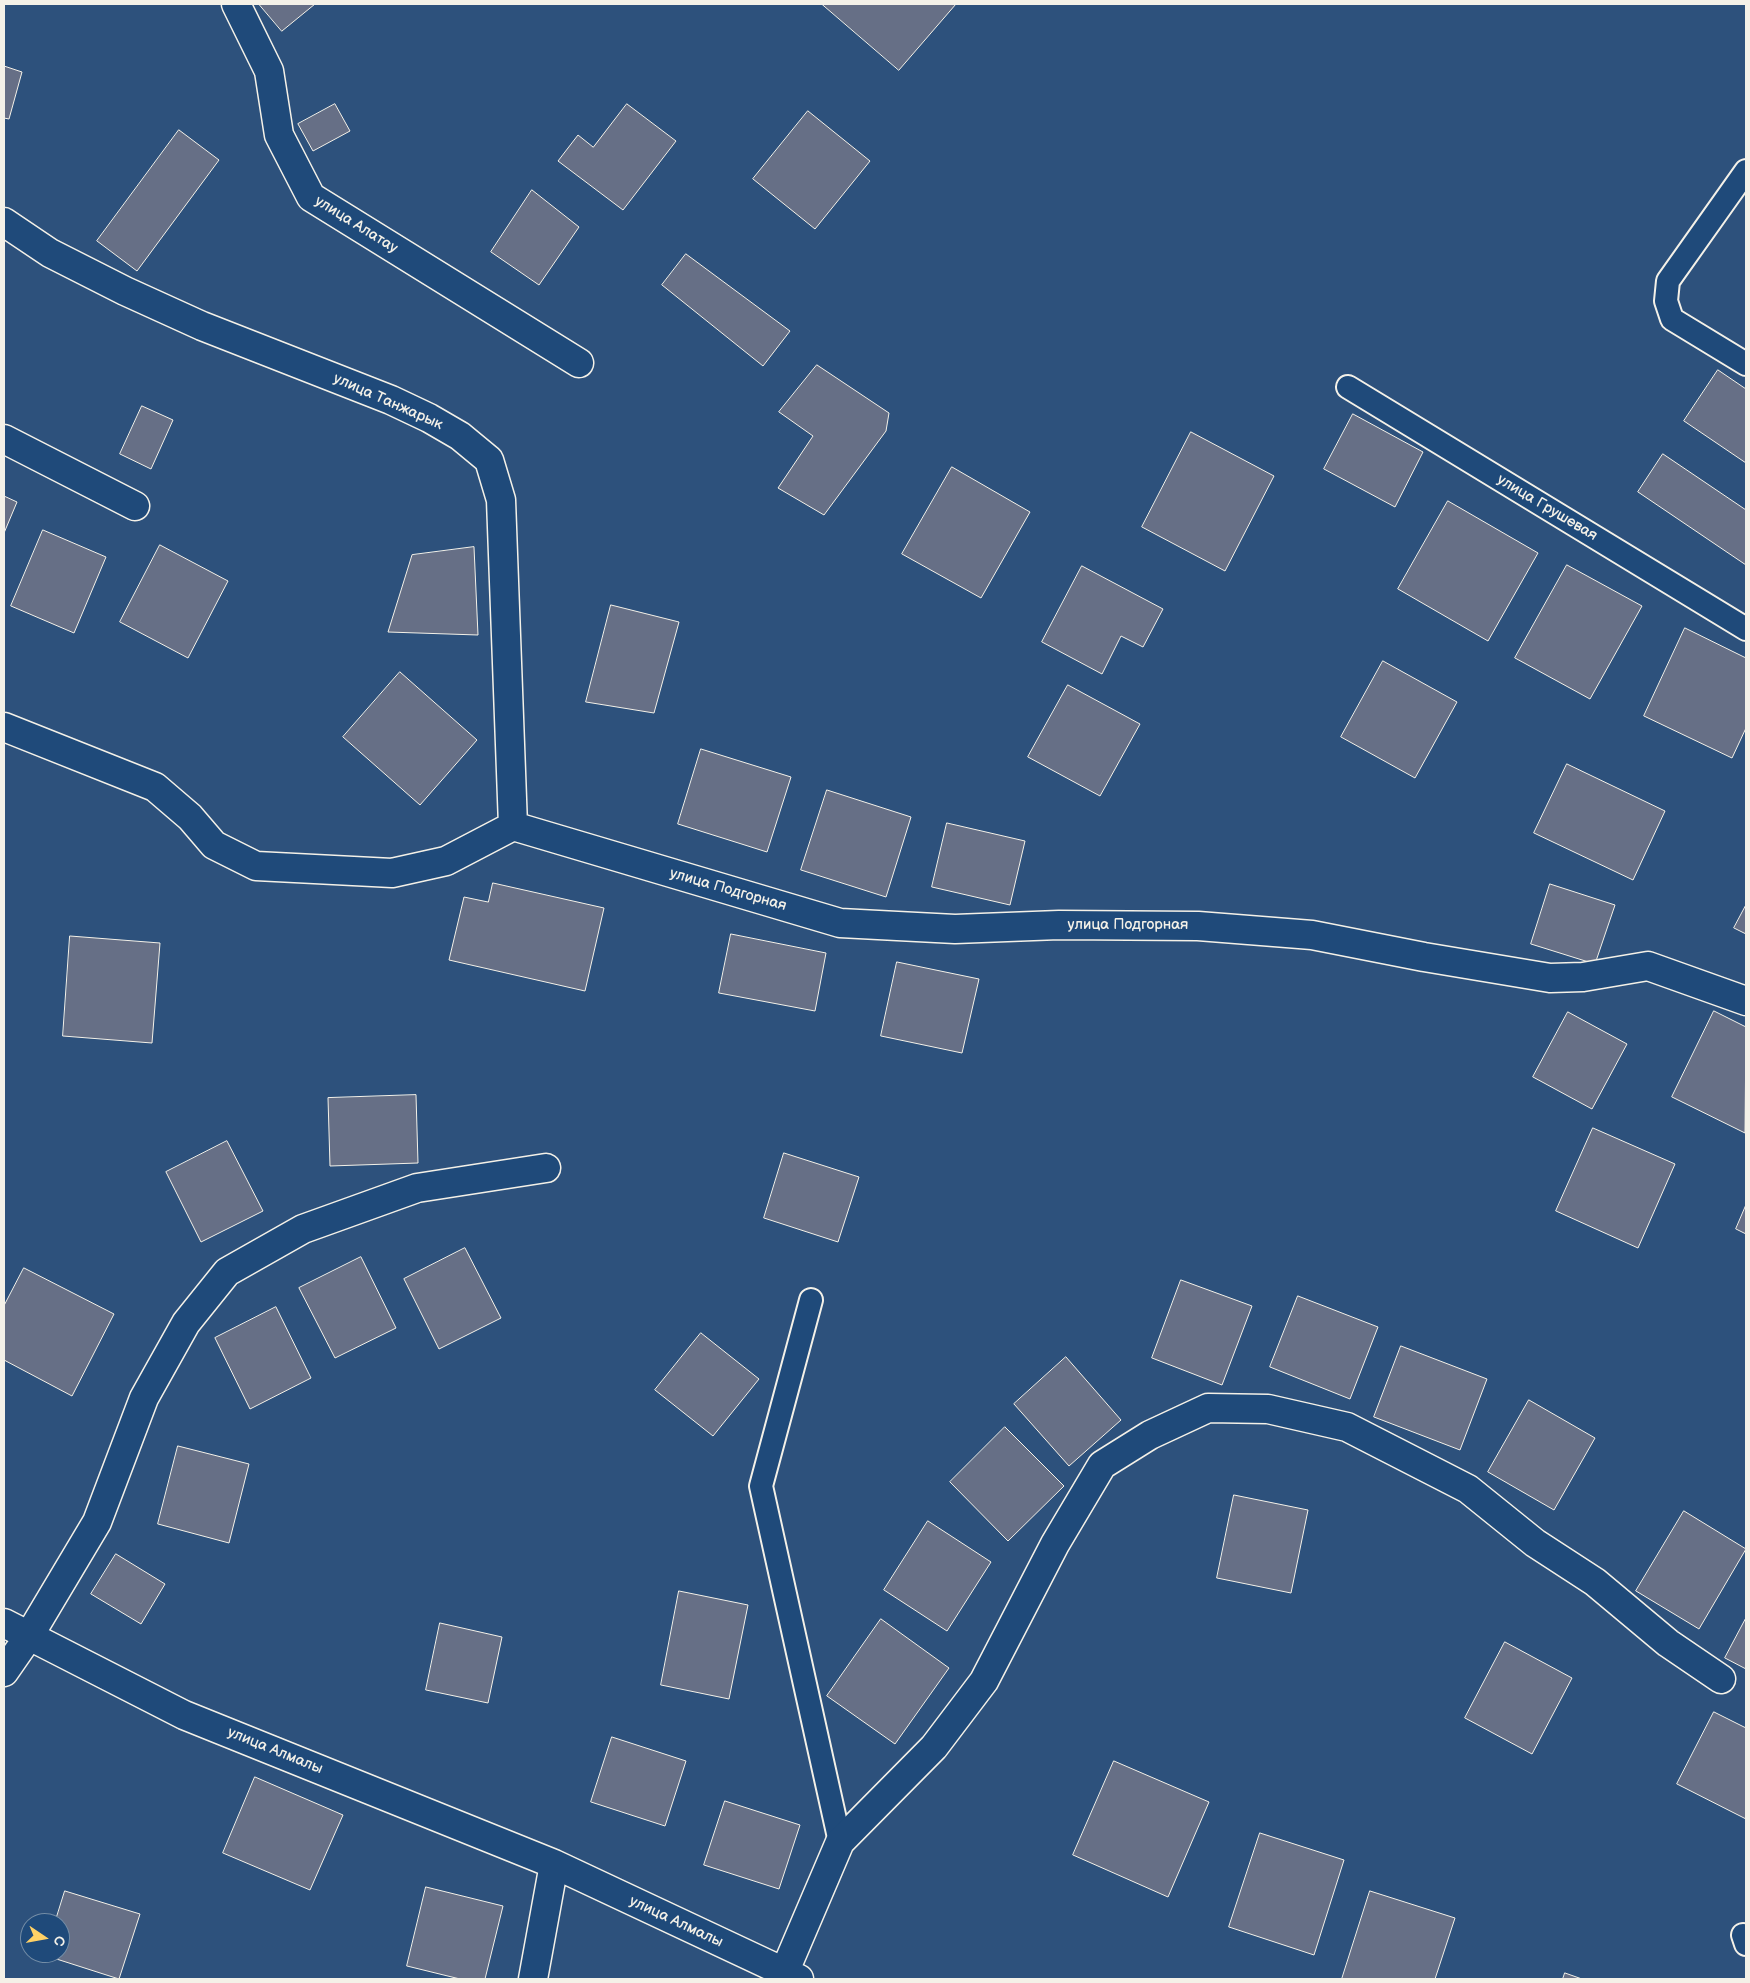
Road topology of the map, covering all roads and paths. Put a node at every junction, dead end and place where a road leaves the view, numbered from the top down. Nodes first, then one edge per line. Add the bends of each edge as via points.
1 (236, 4) edge
2 (1746, 171) edge
3 (4, 222) edge
4 (580, 363) dead end
5 (1746, 364) edge
6 (1348, 388) dead end
7 (4, 439) edge
8 (135, 506) dead end
9 (1746, 629) edge
10 (4, 727) edge
11 (513, 826) junction
12 (1746, 1002) edge
13 (546, 1168) dead end
14 (811, 1300) dead end
15 (4, 1623) edge
16 (29, 1636) junction
17 (4, 1672) edge
18 (1721, 1679) dead end
19 (840, 1842) junction
20 (554, 1864) junction
21 (791, 1976) edge
22 (533, 1979) edge

1 - 4 street, улица Алатау via 269,71 279,135 311,197
2 - 5 lane via 1668,281 1666,301 1672,319
3 - 11 street, улица Танжарык via 50,253 126,291 202,326 429,418 460,436 489,460 501,500
6 - 9 lane, улица Грушевая
7 - 8 street
10 - 11 street via 156,787 190,817 214,845 256,866 392,873 446,860
11 - 12 street, улица Подгорная via 840,923 955,928 1198,926 1312,935 1550,978 1583,977 1648,966
13 - 16 street via 417,1188 303,1229 228,1272 186,1323 144,1398 96,1522
14 - 19 lane via 761,1486
15 - 16 street, улица Алмалы
16 - 17 street
16 - 20 street, улица Алмалы via 184,1715
18 - 19 street via 1668,1643 1595,1582 1535,1543 1468,1488 1347,1427 1268,1409 1208,1408 1150,1435 1102,1465 1055,1544 984,1681 934,1747
19 - 21 street
20 - 21 street, улица Алмалы
20 - 22 street

